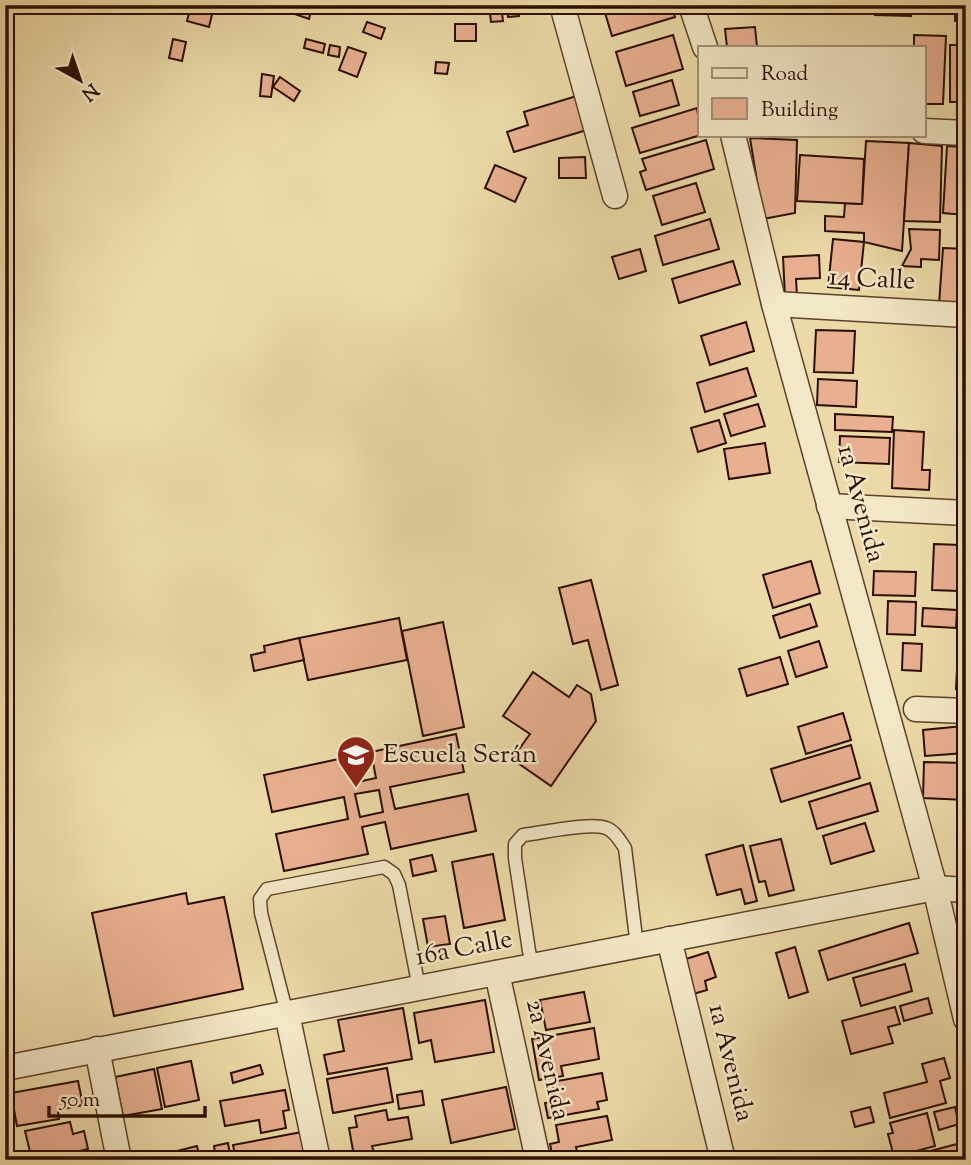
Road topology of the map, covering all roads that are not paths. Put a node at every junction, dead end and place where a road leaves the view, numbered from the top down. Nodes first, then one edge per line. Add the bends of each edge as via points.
1 (562, 5) edge
2 (691, 5) edge
3 (705, 46) edge
4 (926, 131) edge
5 (966, 133) edge
6 (733, 136) edge
7 (615, 196) dead end
8 (774, 304) junction
9 (966, 315) edge
10 (829, 506) junction
11 (966, 513) edge
12 (916, 709) dead end
13 (966, 711) edge
14 (935, 888) junction
15 (966, 890) edge
16 (668, 939) junction
17 (638, 946) junction
18 (533, 966) junction
19 (497, 973) junction
20 (419, 988) junction
21 (287, 1014) junction
22 (966, 1019) edge
23 (97, 1049) junction
24 (5, 1068) edge
25 (119, 1160) edge
26 (318, 1160) edge
27 (538, 1160) edge
28 (723, 1160) edge

1 - 7 street
2 - 3 street
4 - 5 street
6 - 8 street, 1a Avenida
8 - 9 street, 14 Calle
8 - 10 street, 1a Avenida
10 - 11 street
10 - 14 street, 1a Avenida
12 - 13 street
14 - 15 street, 16a Calle
14 - 16 street, 16a Calle
14 - 22 street, 1a Avenida
16 - 17 street, 16a Calle
16 - 28 street, 1a Avenida
17 - 18 street, 16a Calle
17 - 18 lane via 625,848 608,828 523,835 515,844 515,858
18 - 19 street, 16a Calle
19 - 20 street, 16a Calle
19 - 27 street, 2a Avenida
20 - 21 street, 16a Calle
20 - 21 lane via 399,885 384,867 267,889 260,899 261,913
21 - 23 street, 16a Calle
21 - 26 street
23 - 24 street, 16a Calle
23 - 25 street

